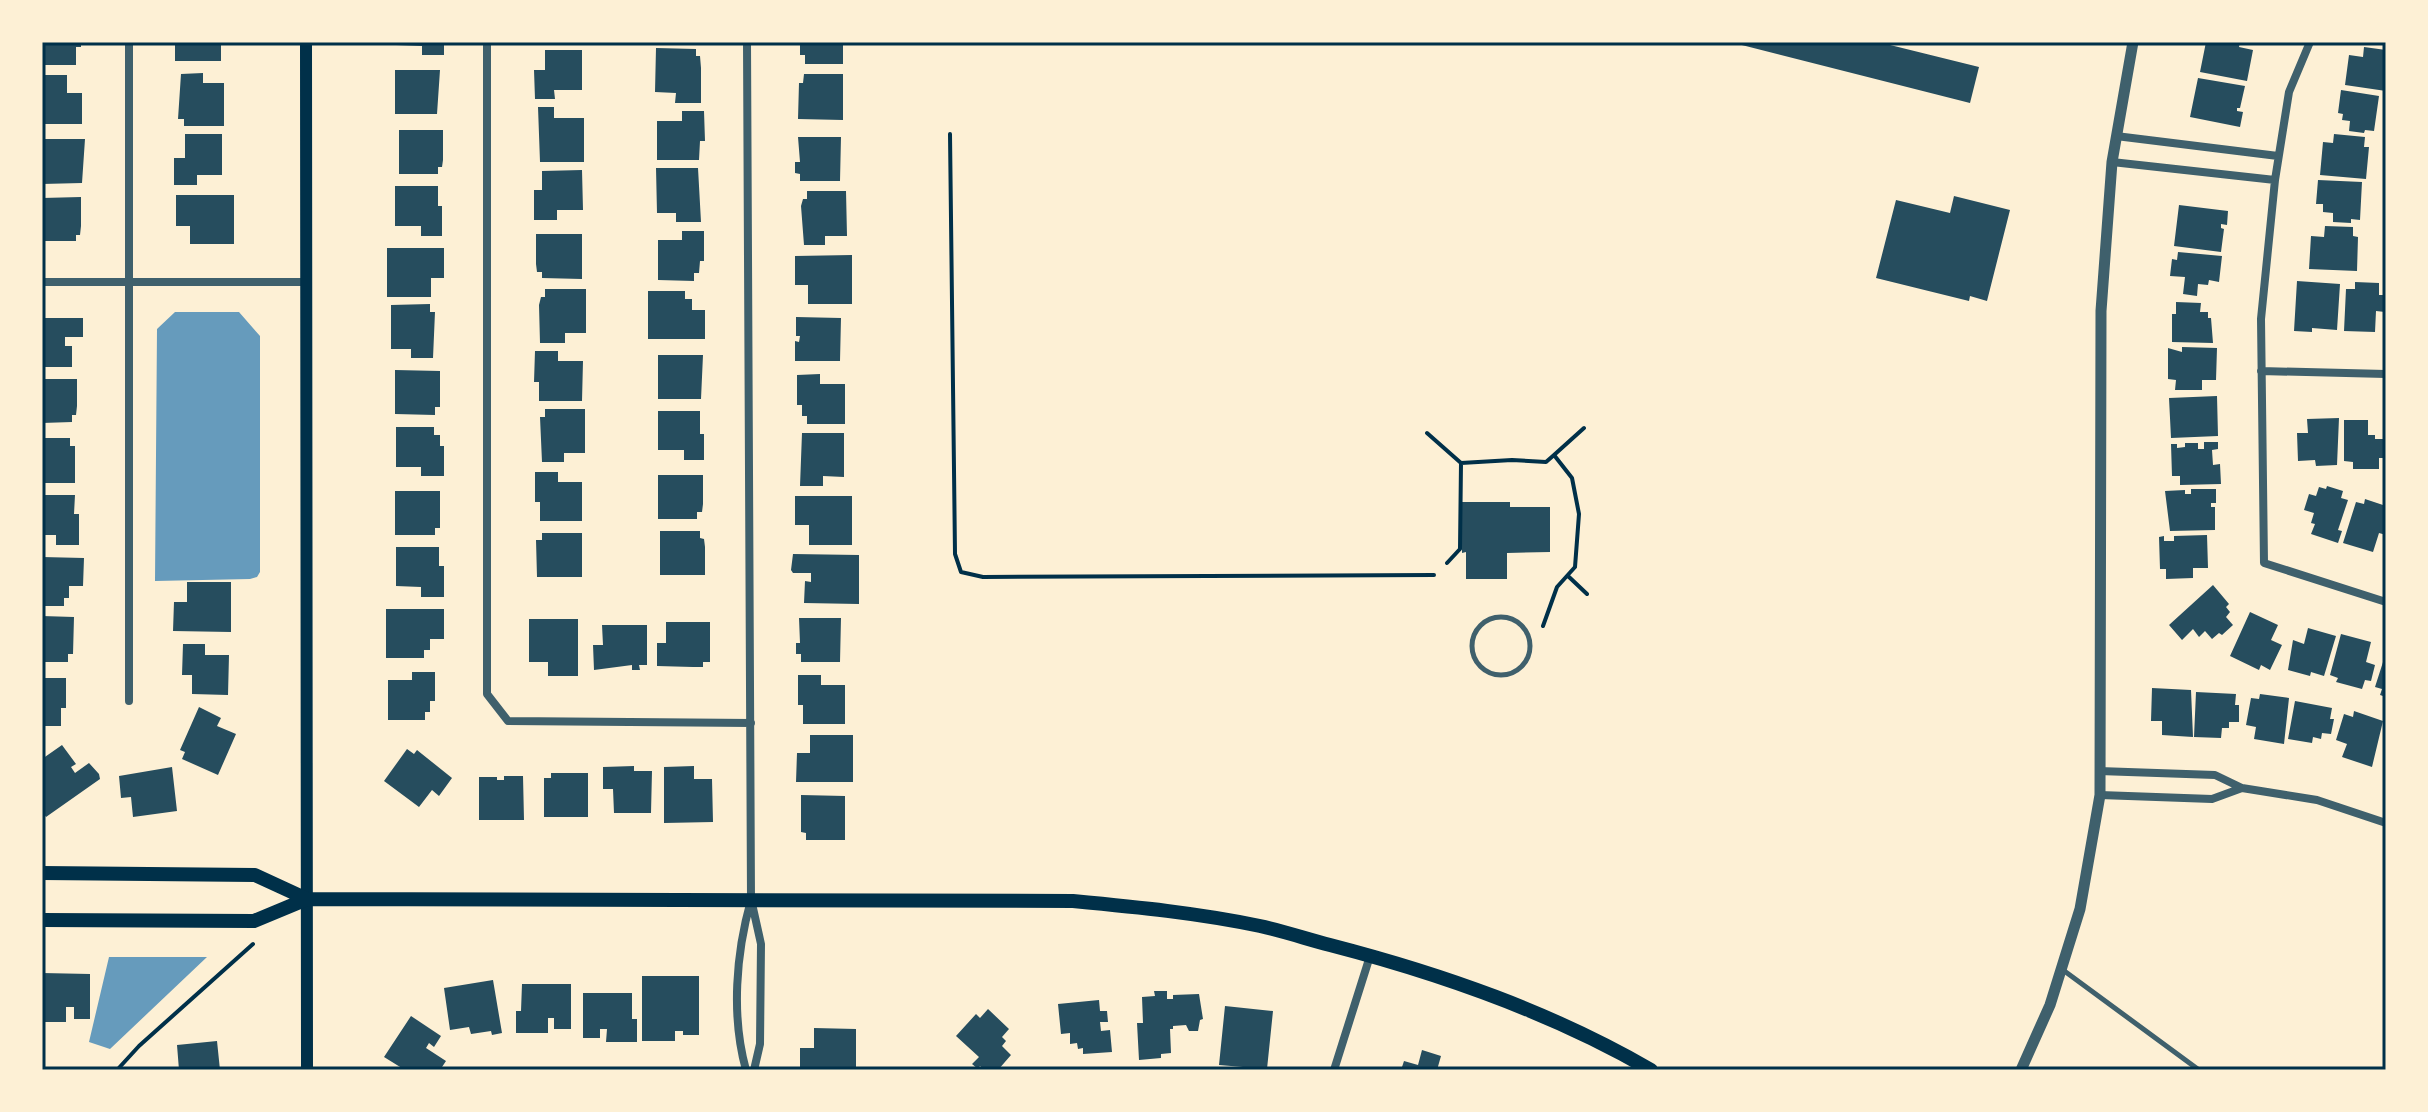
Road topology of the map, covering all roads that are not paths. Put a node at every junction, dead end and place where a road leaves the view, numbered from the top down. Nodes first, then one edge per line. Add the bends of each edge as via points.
1 (129, 42) edge
2 (306, 42) edge
3 (487, 42) edge
4 (747, 42) edge
5 (2133, 42) edge
6 (2310, 42) edge
7 (2116, 136) junction
8 (2278, 156) junction
9 (2112, 162) junction
10 (2275, 180) junction
11 (42, 282) edge
12 (130, 282) junction
13 (306, 282) junction
14 (2261, 371) junction
15 (2386, 374) edge
16 (2386, 602) edge
17 (1472, 637) joint
18 (129, 701) dead end
19 (751, 723) junction
20 (2099, 771) junction
21 (2242, 788) junction
22 (2100, 795) junction
23 (2386, 823) edge
24 (42, 873) edge
25 (307, 899) junction
26 (751, 899) junction
27 (42, 920) edge
28 (1370, 956) junction
29 (2063, 969) junction
30 (307, 1070) edge
31 (746, 1070) edge
32 (754, 1070) edge
33 (1334, 1070) edge
34 (1651, 1070) edge
35 (2021, 1070) edge
36 (2199, 1070) edge

1 - 12 street
2 - 13 main road
3 - 19 street via 487,694 508,721
4 - 19 street
5 - 7 street
6 - 8 street via 2289,92
7 - 8 street
7 - 9 street
8 - 10 street
9 - 10 street
9 - 20 street via 2099,376
10 - 14 street
11 - 12 street
12 - 13 street
12 - 18 street
13 - 25 main road
14 - 15 street
14 - 16 street via 2264,563
17 - 17 lane via 1473,655 1492,674 1511,673 1530,651 1526,631 1510,618 1491,618
19 - 26 street
20 - 21 street via 2215,775
20 - 22 street
21 - 22 street via 2212,799
21 - 23 street via 2317,800
22 - 29 street via 2080,909
24 - 25 main road via 255,875
25 - 26 main road
25 - 27 main road via 254,921
25 - 30 main road
26 - 28 main road via 1073,901 1262,927
26 - 31 street via 739,941 739,1044
26 - 32 street via 761,944 760,1044
28 - 33 street
28 - 34 main road via 1493,995
29 - 35 street
29 - 36 lane

